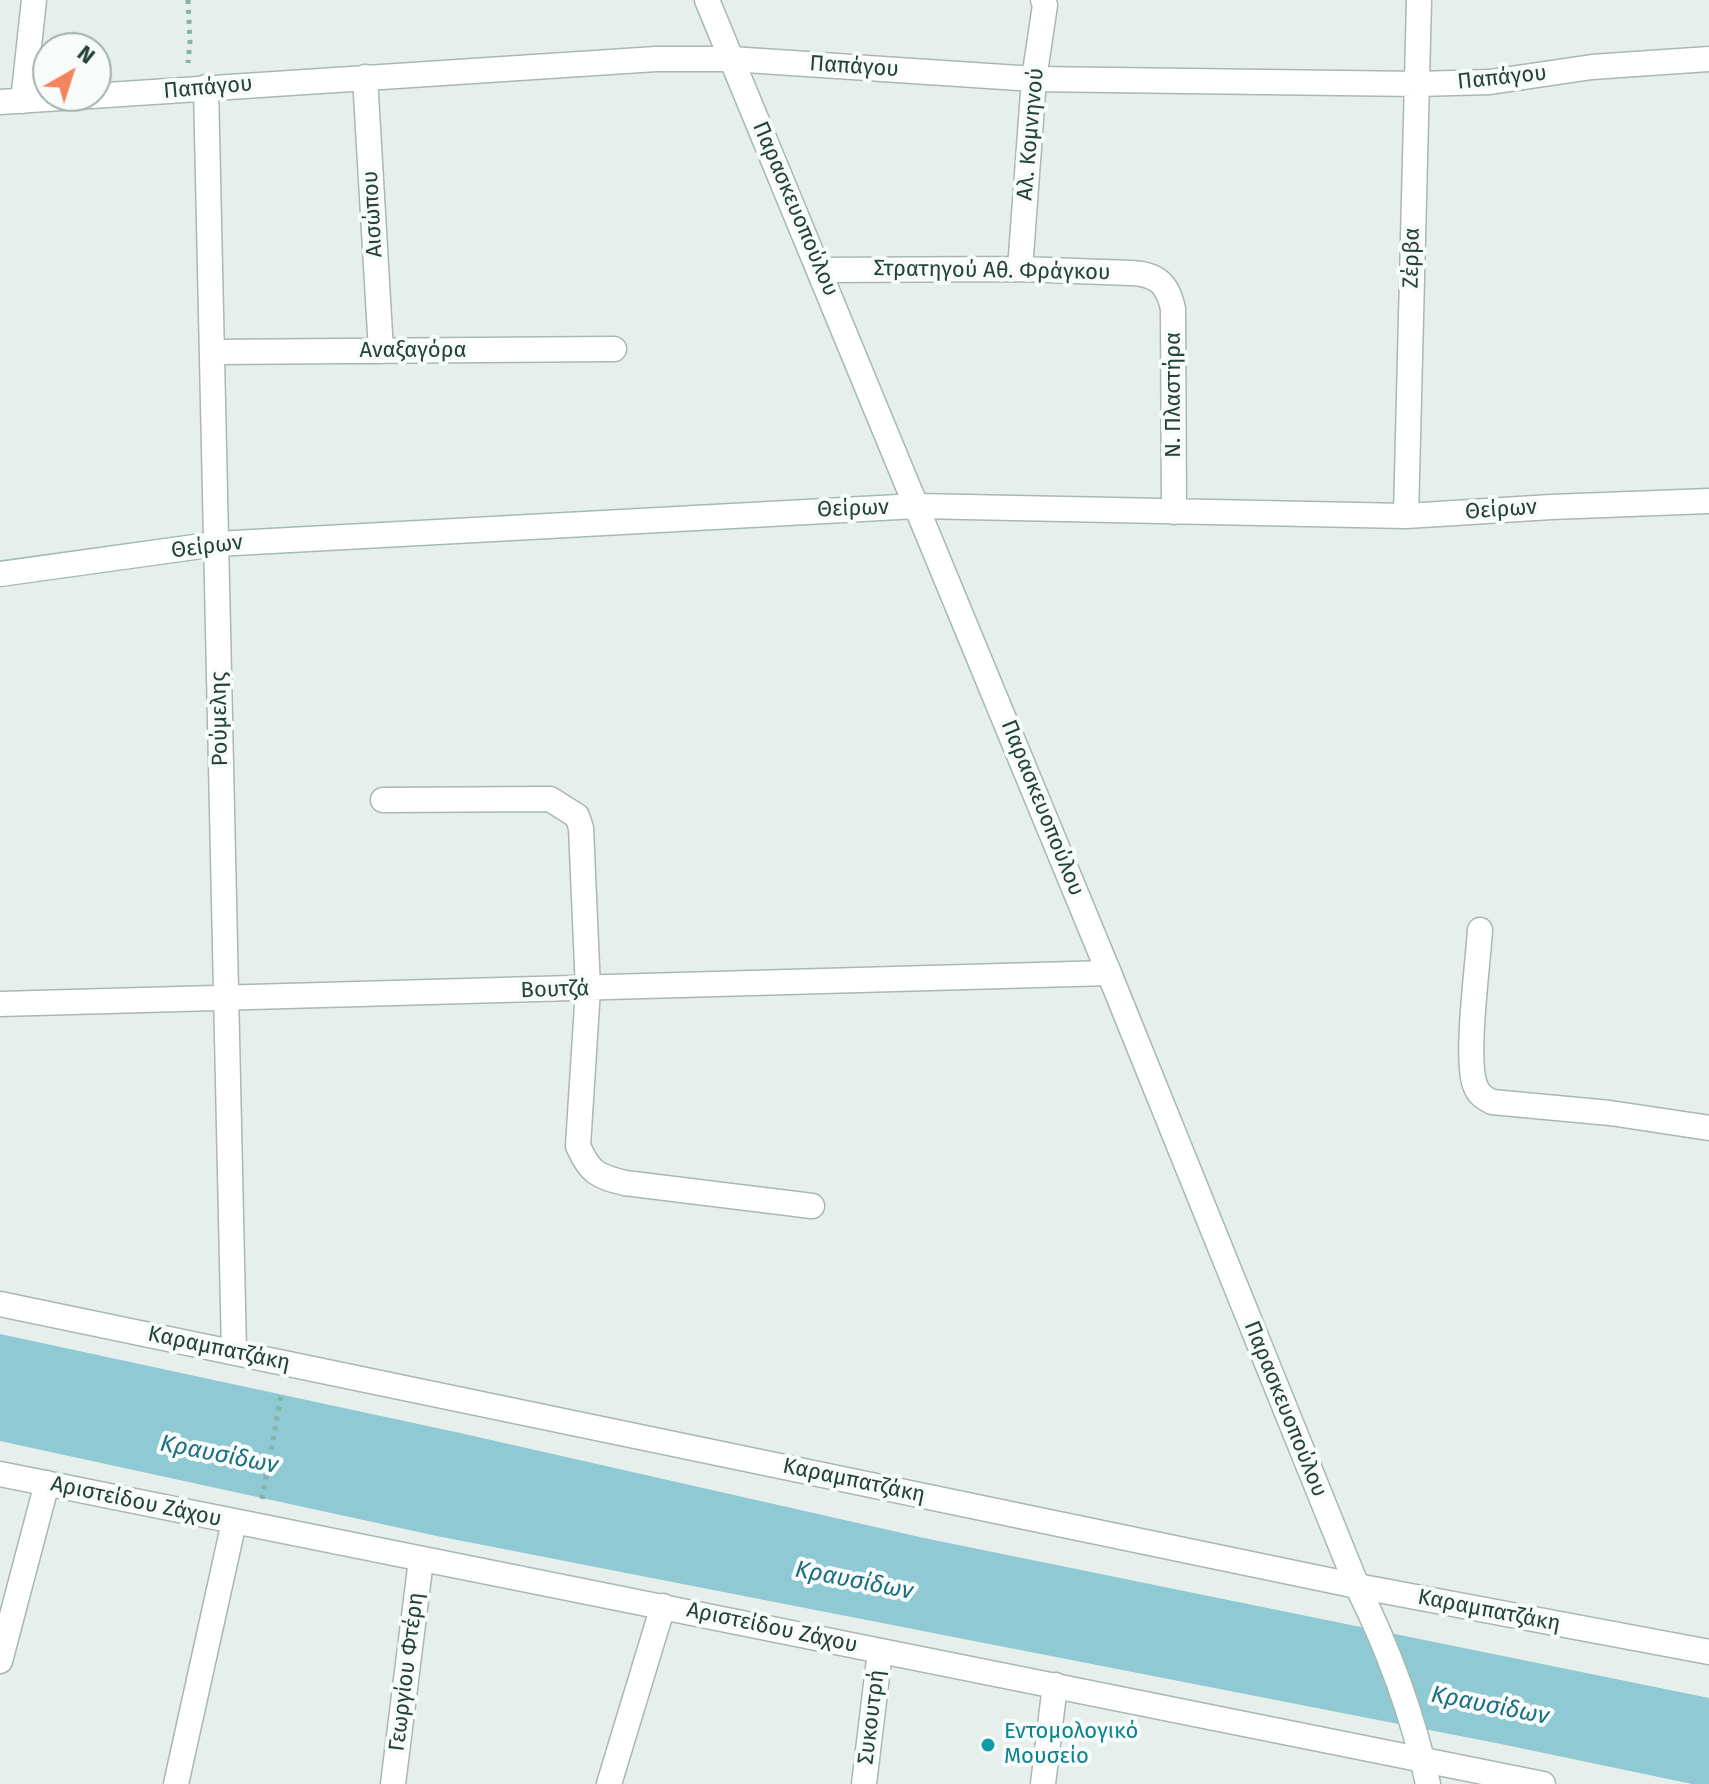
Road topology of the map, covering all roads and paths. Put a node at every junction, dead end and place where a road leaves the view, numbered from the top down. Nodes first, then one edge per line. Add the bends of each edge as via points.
1 (34, 0) edge
2 (188, 0) edge
3 (707, 0) edge
4 (1043, 0) edge
5 (1419, 0) edge
6 (731, 59) junction
7 (1709, 59) edge
8 (365, 77) junction
9 (1034, 79) junction
10 (1417, 84) junction
11 (196, 88) junction
12 (12, 101) edge
13 (1020, 269) junction
14 (821, 270) junction
15 (1161, 281) joint
16 (614, 349) dead end
17 (381, 351) junction
18 (212, 352) junction
19 (1709, 501) edge
20 (917, 506) junction
21 (1174, 512) junction
22 (1406, 516) junction
23 (216, 544) junction
24 (0, 574) edge
25 (383, 800) dead end
26 (1480, 930) dead end
27 (1109, 973) junction
28 (588, 989) junction
29 (226, 1000) junction
30 (0, 1004) edge
31 (1709, 1128) edge
32 (812, 1206) dead end
33 (0, 1304) edge
34 (234, 1352) junction
35 (284, 1379) dead end
36 (0, 1474) edge
37 (47, 1483) junction
38 (260, 1512) dead end
39 (234, 1522) junction
40 (421, 1560) junction
41 (1357, 1586) junction
42 (663, 1606) junction
43 (880, 1651) junction
44 (1709, 1652) edge
45 (0, 1661) edge
46 (1055, 1685) junction
47 (1426, 1773) edge
48 (176, 1784) edge
49 (393, 1784) edge
50 (609, 1784) edge
51 (864, 1784) edge
52 (1043, 1784) edge
53 (1543, 1784) edge

1 - 12 street
2 - 11 path
3 - 6 street, Παρασκευοπούλου
4 - 9 street, Αλ. Κομνηνού
5 - 10 street, Ζέρβα
6 - 8 street, Παπάγου
6 - 9 street, Παπάγου
6 - 14 street, Παρασκευοπούλου
7 - 10 street, Παπάγου via 1592,67 1490,82
8 - 11 street, Παπάγου
8 - 17 street, Αισώπου
9 - 10 street, Παπάγου
9 - 13 street, Αλ. Κομνηνού
10 - 22 street, Ζέρβα
11 - 12 street, Παπάγου
11 - 18 street, Ρούμελης
13 - 14 street, Στρατηγού Αθ. Φράγκου
13 - 15 street, Στρατηγού Αθ. Φράγκου via 1149,273
14 - 20 street, Παρασκευοπούλου
15 - 21 street, Ν. Πλαστήρα via 1173,309
16 - 17 street, Αναξαγόρα
17 - 18 street, Αναξαγόρα
18 - 23 street, Ρούμελης
19 - 22 street, Θείρων
20 - 21 street, Θείρων
20 - 23 street, Θείρων
20 - 27 street, Παρασκευοπούλου
21 - 22 street, Θείρων
23 - 24 street, Θείρων
23 - 29 street, Ρούμελης
25 - 28 street via 550,799 577,816
26 - 31 street via 1471,1063 1482,1096 1492,1102
27 - 28 street, Βουτζά
27 - 41 street, Παρασκευοπούλου
28 - 29 street, Βουτζά
28 - 32 street via 578,1146 598,1176
29 - 30 street, Βουτζά
29 - 34 street, Ρούμελης
33 - 34 street, Καραμπατζάκη
34 - 41 street, Καραμπατζάκη
35 - 38 path
36 - 37 street, Αριστείδου Ζάχου
37 - 39 street, Αριστείδου Ζάχου
37 - 45 street
39 - 40 street, Αριστείδου Ζάχου
39 - 48 street
40 - 42 street, Αριστείδου Ζάχου
40 - 49 street, Γεωργίου Φτέρη
41 - 44 street, Καραμπατζάκη
41 - 47 street, Παρασκευοπούλου via 1415,1731
42 - 43 street, Αριστείδου Ζάχου
42 - 50 street
43 - 46 street, Αριστείδου Ζάχου
43 - 51 street, Συκουτρή
46 - 47 street, Αριστείδου Ζάχου
46 - 52 street
47 - 53 street, Αριστείδου Ζάχου

